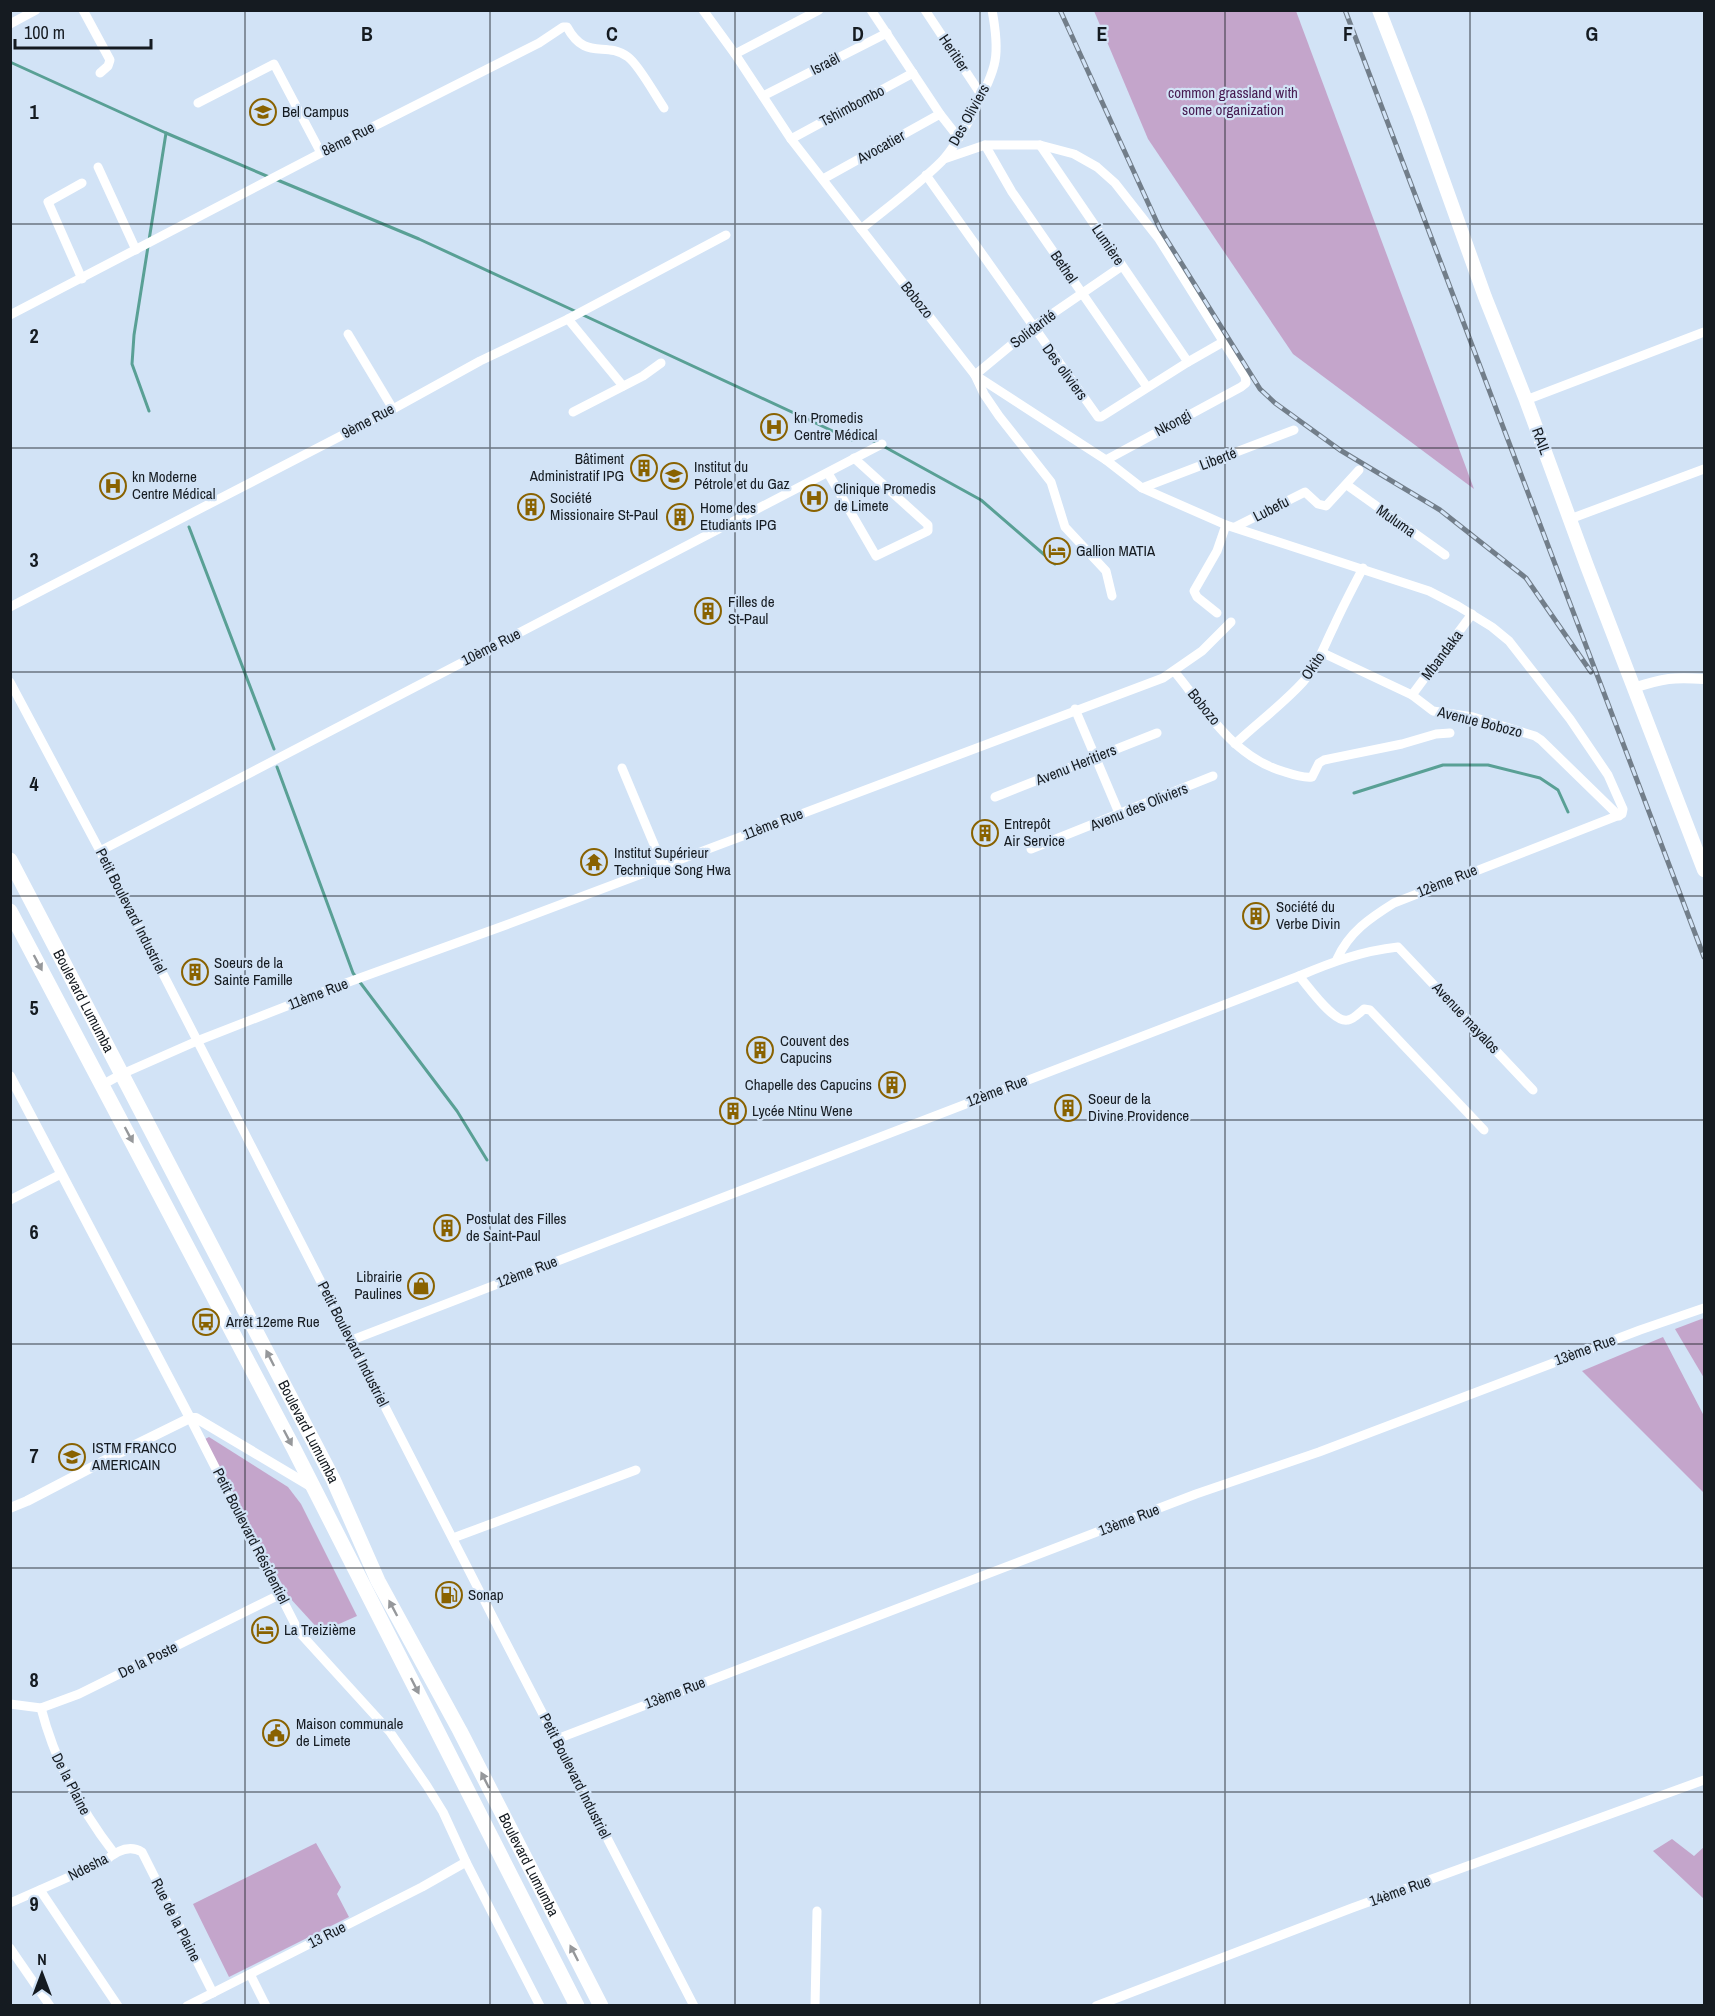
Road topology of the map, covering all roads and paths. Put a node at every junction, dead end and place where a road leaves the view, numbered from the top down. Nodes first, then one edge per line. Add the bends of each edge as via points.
1 (36, 10) edge
2 (83, 10) edge
3 (703, 10) edge
4 (819, 10) edge
5 (872, 10) edge
6 (926, 10) edge
7 (992, 10) edge
8 (1379, 10) edge
9 (10, 24) edge
10 (887, 33) junction
11 (735, 54) junction
12 (100, 73) dead end
13 (913, 73) junction
14 (763, 96) junction
15 (982, 96) junction
16 (198, 103) dead end
17 (664, 108) dead end
18 (940, 114) junction
19 (958, 137) junction
20 (791, 139) junction
21 (985, 145) junction
22 (1040, 145) junction
23 (321, 153) junction
24 (944, 159) junction
25 (98, 167) dead end
26 (926, 175) junction
27 (823, 179) junction
28 (82, 183) dead end
29 (861, 229) junction
30 (726, 235) dead end
31 (136, 250) junction
32 (1122, 266) junction
33 (82, 279) junction
34 (1082, 294) junction
35 (10, 315) edge
36 (568, 319) junction
37 (1033, 327) junction
38 (1704, 332) edge
39 (348, 334) dead end
40 (1223, 342) junction
41 (1188, 362) junction
42 (661, 363) dead end
43 (975, 375) junction
44 (623, 386) junction
45 (1147, 387) junction
46 (1526, 400) junction
47 (393, 409) junction
48 (573, 412) dead end
49 (1294, 430) dead end
50 (882, 444) dead end
51 (854, 458) junction
52 (1106, 460) junction
53 (1704, 469) edge
54 (1359, 470) dead end
55 (828, 473) junction
56 (1347, 485) junction
57 (1142, 488) junction
58 (1570, 519) junction
59 (1231, 526) junction
60 (1445, 555) dead end
61 (1363, 568) junction
62 (1112, 596) dead end
63 (10, 607) edge
64 (1217, 613) dead end
65 (1473, 614) junction
66 (1231, 622) dead end
67 (1323, 653) junction
68 (1174, 670) junction
69 (1704, 680) edge
70 (10, 682) edge
71 (1634, 688) junction
72 (1412, 695) junction
73 (1075, 709) junction
74 (1157, 733) dead end
75 (1450, 734) dead end
76 (1235, 744) junction
77 (1095, 757) junction
78 (622, 768) dead end
79 (1213, 776) dead end
80 (995, 797) dead end
81 (1119, 813) junction
82 (1621, 815) junction
83 (1031, 849) dead end
84 (100, 851) junction
85 (10, 860) edge
86 (663, 866) junction
87 (1704, 870) edge
88 (16, 880) edge
89 (10, 911) edge
90 (1337, 959) junction
91 (1299, 976) junction
92 (197, 1041) junction
93 (122, 1074) junction
94 (10, 1076) edge
95 (102, 1085) junction
96 (1533, 1090) dead end
97 (1484, 1130) dead end
98 (61, 1174) junction
99 (10, 1200) edge
100 (1704, 1308) edge
101 (352, 1340) junction
102 (190, 1418) junction
103 (636, 1470) dead end
104 (312, 1487) junction
105 (10, 1508) edge
106 (453, 1538) junction
107 (281, 1594) junction
108 (10, 1704) edge
109 (41, 1708) junction
110 (557, 1739) junction
111 (1704, 1780) edge
112 (137, 1849) joint
113 (114, 1853) junction
114 (466, 1863) junction
115 (40, 1890) junction
116 (10, 1903) edge
117 (817, 1911) dead end
118 (10, 1947) edge
119 (250, 1974) junction
120 (213, 1993) junction
121 (50, 2006) edge
122 (118, 2006) edge
123 (187, 2006) edge
124 (266, 2006) edge
125 (540, 2006) edge
126 (577, 2006) edge
127 (601, 2006) edge
128 (694, 2006) edge
129 (815, 2006) edge
130 (1096, 2006) edge

1 - 9 street
2 - 12 street via 110,60
3 - 11 street, Bobozo
4 - 11 street
5 - 10 street
6 - 15 street, Heritier
7 - 15 street, Des Oliviers via 996,60
8 - 46 main road, RAIL
10 - 13 street
10 - 14 street, Israël
11 - 14 street, Bobozo
13 - 18 street
13 - 20 street, Tshimbombo
14 - 20 street, Bobozo
15 - 19 street, Des Oliviers
16 - 23 street via 274,64
17 - 23 street, 8ème Rue via 629,57 582,46 563,27 539,43
18 - 19 street
18 - 27 street, Avocatier
19 - 24 street, Des Oliviers
20 - 27 street, Bobozo
21 - 22 street
21 - 24 street
21 - 34 street, Bethel via 1012,192
22 - 32 street, Lumière
22 - 40 street via 1074,154 1115,183 1159,239
23 - 31 street, 8ème Rue
24 - 26 street, Des Oliviers
25 - 31 street
26 - 29 street, Des Oliviers
26 - 37 street
27 - 29 street, Bobozo
28 - 33 street via 48,202
29 - 43 street, Bobozo
30 - 36 street, 9ème Rue
31 - 33 street, 8ème Rue
32 - 34 street, Solidarité
32 - 41 street, Lumière
33 - 35 street, 8ème Rue
34 - 37 street, Solidarité
34 - 45 street, Bethel
36 - 44 street
36 - 47 street, 9ème Rue
37 - 43 street, Solidarité
37 - 45 street, Des oliviers via 1098,417
38 - 46 street
39 - 47 street
40 - 41 street
40 - 52 street, Nkongi via 1246,382
41 - 45 street
42 - 44 street
43 - 52 street
43 - 62 street, Bobozo via 999,416 1051,482 1065,526 1106,571
44 - 48 street
46 - 58 main road, RAIL
47 - 63 street, 9ème Rue
49 - 57 street, Liberté
50 - 51 street, 10ème Rue
51 - 55 street, 10ème Rue
51 - 55 street via 928,525 928,531 876,556
52 - 57 street
53 - 58 street
54 - 56 street, Lubefu
55 - 84 street, 10ème Rue
56 - 59 street, Lubefu via 1326,506 1305,492
56 - 60 street, Muluma
57 - 59 street
58 - 71 main road, RAIL
59 - 61 street
59 - 64 street via 1194,591
61 - 65 street via 1429,591
61 - 67 street, Okito
65 - 72 street, Mbandaka
65 - 82 street via 1509,641 1570,719 1608,776 1623,809
66 - 68 street, 11ème Rue via 1202,651
67 - 72 street, Avenue Bobozo
67 - 76 street, Okito via 1304,681
68 - 73 street, 11ème Rue via 1163,678
68 - 76 street, Bobozo
69 - 71 street via 1660,679
70 - 84 street, Petit Boulevard Industriel
71 - 87 main road, RAIL
72 - 82 street, Avenue Bobozo via 1433,711 1484,720 1541,740
73 - 77 street
73 - 86 street, 11ème Rue
74 - 77 street, Avenu Heritiers
75 - 76 street, Avenue Bobozo via 1324,760 1315,774 1308,777 1267,767
77 - 80 street, Avenu Heritiers
77 - 81 street
78 - 86 street
79 - 81 street, Avenu des Oliviers
81 - 83 street, Avenu des Oliviers
82 - 90 street, 12ème Rue via 1394,903 1364,923
84 - 92 street, Petit Boulevard Industriel
85 - 88 highway, Boulevard Lumumba
86 - 92 street, 11ème Rue
88 - 93 highway, Boulevard Lumumba
89 -> 95 highway, Boulevard Lumumba
90 - 91 street, 12ème Rue
90 - 96 street, Avenue mayalos via 1398,947
91 - 97 street via 1341,1021 1364,1009 1370,1010
91 - 101 street, 12ème Rue
92 - 93 street, 11ème Rue
92 - 101 street, Petit Boulevard Industriel
93 - 95 street, 11ème Rue
127 -> 93 highway, Boulevard Lumumba via 378,1581 333,1479
94 - 98 street, Petit Boulevard Résidentiel
95 -> 104 highway, Boulevard Lumumba
98 - 99 street
98 - 102 street, Petit Boulevard Résidentiel
100 - 110 street, 13ème Rue via 1196,1494
101 - 106 street, Petit Boulevard Industriel
102 - 104 street via 202,1420
102 - 105 street
102 - 107 street, Petit Boulevard Résidentiel
103 - 106 street
104 -> 126 highway, Boulevard Lumumba
106 - 110 street, Petit Boulevard Industriel
107 - 109 street, De la Poste via 89,1689
107 - 114 street, Petit Boulevard Résidentiel via 299,1632 390,1732 427,1786
108 - 109 street, De la Poste
109 - 113 street, De la Plaine via 50,1743 82,1810
110 - 128 street, Petit Boulevard Industriel
111 - 130 street, 14ème Rue
112 - 113 street, Ndesha
112 - 120 street, Rue de la Plaine via 142,1852
113 - 115 street, Ndesha via 105,1861
114 - 119 street, 13 Rue
114 - 125 street, Petit Boulevard Résidentiel
115 - 116 street, Ndesha
115 - 122 street
117 - 129 street
118 - 121 street
119 - 120 street, 13 Rue
119 - 124 street
120 - 123 street, 13 Rue

